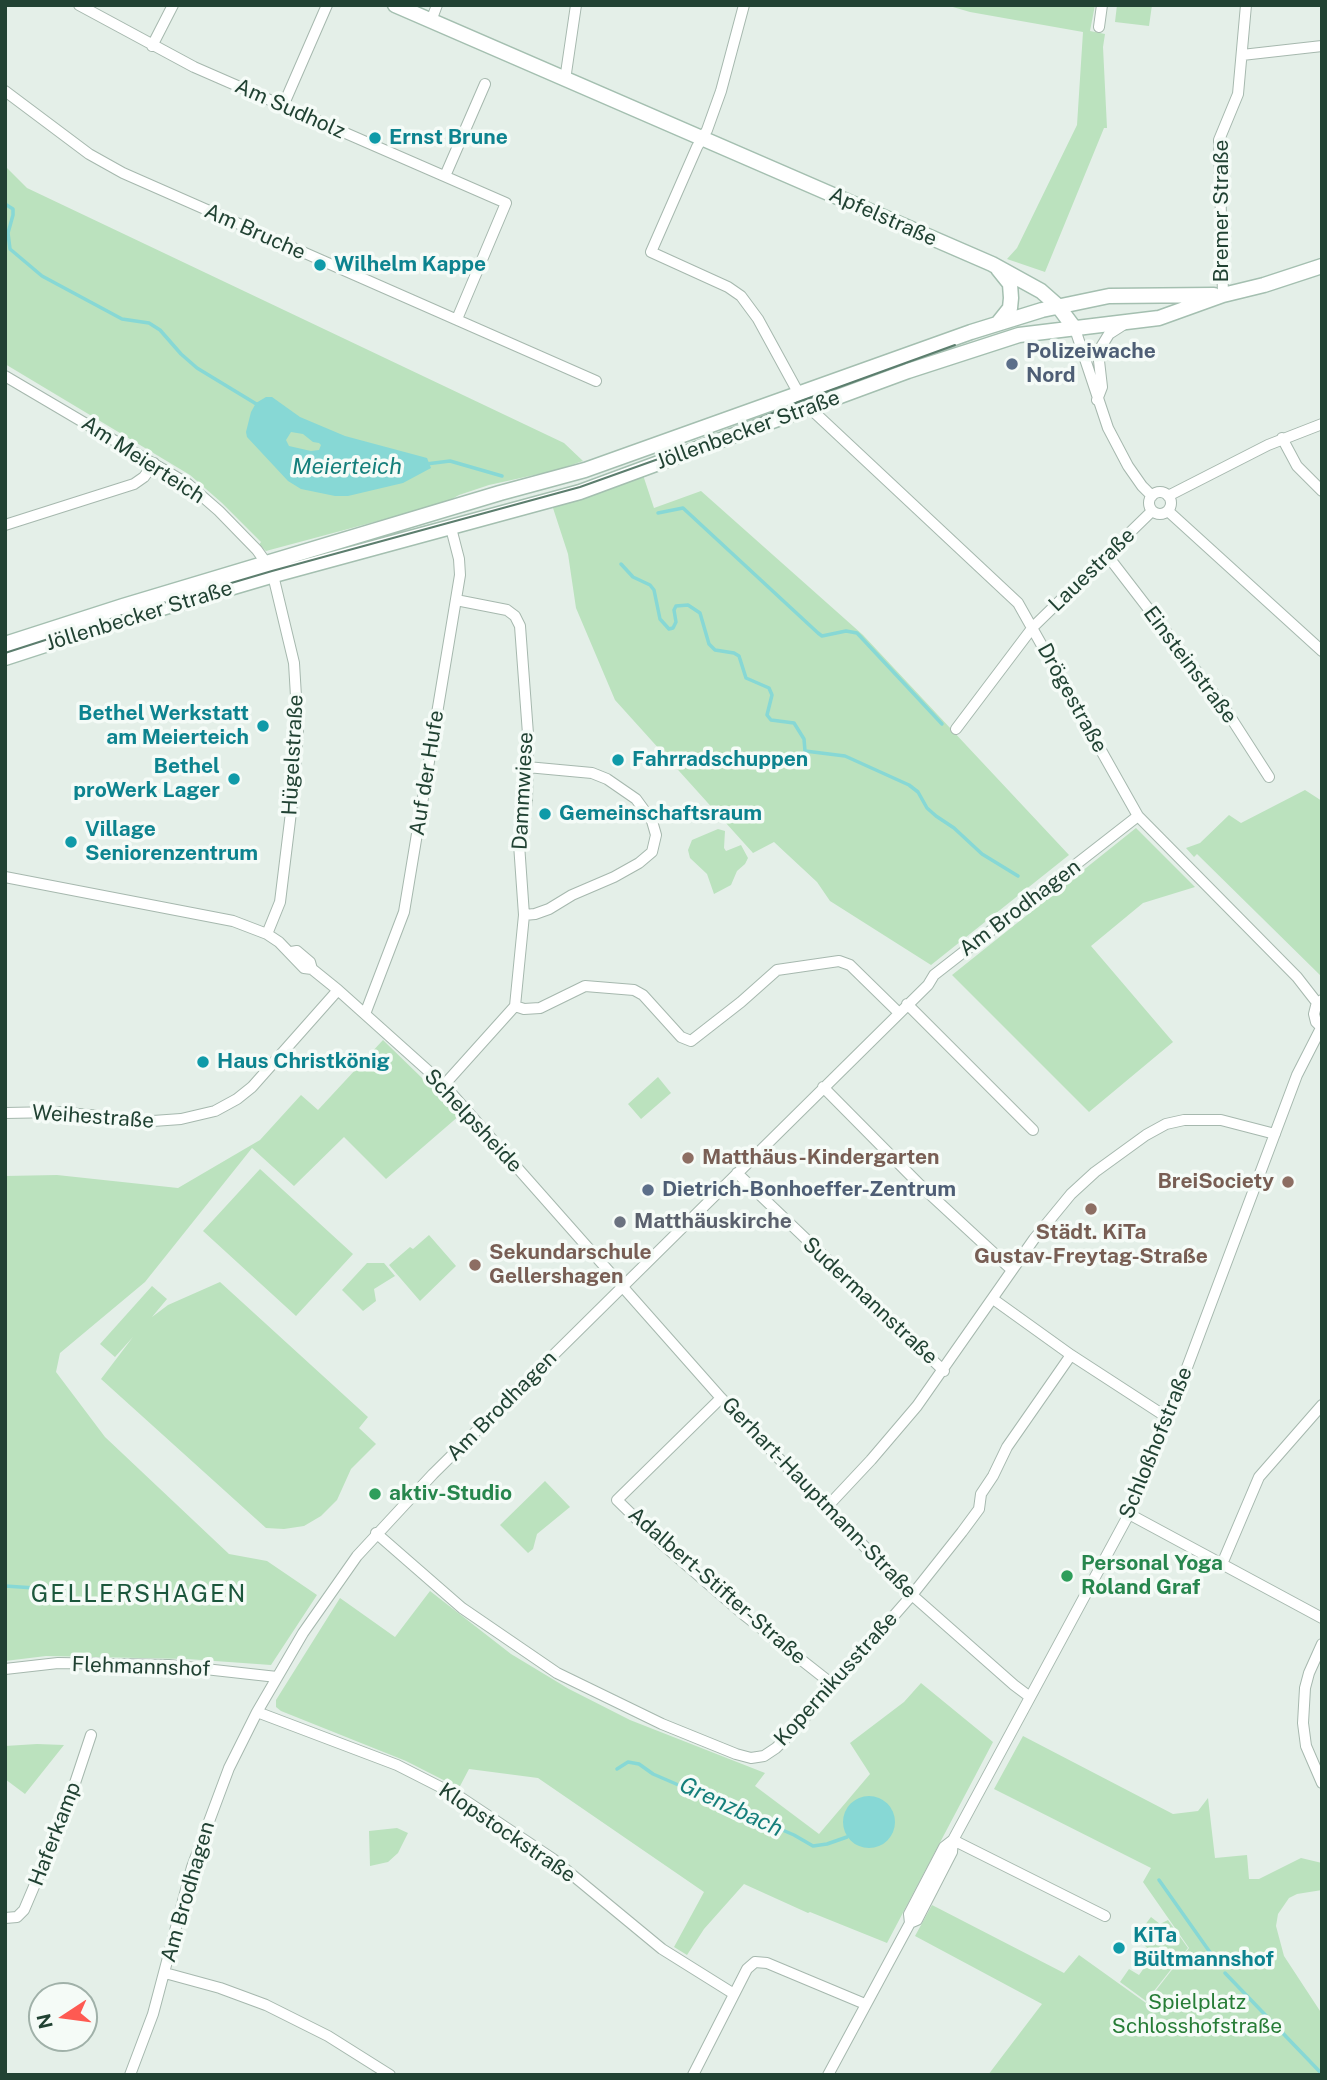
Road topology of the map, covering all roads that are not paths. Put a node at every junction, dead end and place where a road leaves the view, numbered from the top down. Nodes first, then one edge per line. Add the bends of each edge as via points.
1 (79, 5) edge
2 (173, 5) edge
3 (327, 5) edge
4 (395, 5) edge
5 (437, 5) edge
6 (576, 5) edge
7 (744, 5) edge
8 (1102, 5) edge
9 (1246, 5) edge
10 (431, 21) junction
11 (1099, 27) dead end
12 (152, 46) junction
13 (1322, 46) edge
14 (1242, 55) junction
15 (565, 80) junction
16 (485, 84) dead end
17 (5, 91) edge
18 (283, 106) junction
19 (703, 138) junction
20 (445, 176) junction
21 (992, 264) junction
22 (1322, 266) edge
23 (1223, 295) junction
24 (1058, 306) junction
25 (457, 319) junction
26 (998, 323) junction
27 (1124, 324) junction
28 (1074, 329) junction
29 (5, 376) edge
30 (596, 381) dead end
31 (799, 394) junction
32 (1097, 400) junction
33 (812, 406) junction
34 (1322, 424) edge
35 (1282, 438) junction
36 (154, 463) junction
37 (1322, 491) edge
38 (1152, 496) junction
39 (1168, 496) junction
40 (1152, 511) junction
41 (1168, 511) junction
42 (5, 525) edge
43 (451, 528) junction
44 (1107, 555) junction
45 (270, 569) junction
46 (456, 600) junction
47 (1033, 627) junction
48 (5, 644) edge
49 (1322, 651) edge
50 (5, 658) edge
51 (956, 729) dead end
52 (527, 766) junction
53 (1269, 777) dead end
54 (1138, 816) junction
55 (5, 877) edge
56 (524, 915) junction
57 (267, 934) junction
58 (338, 990) junction
59 (1320, 1002) edge
60 (514, 1006) junction
61 (902, 1008) junction
62 (365, 1014) junction
63 (1321, 1028) edge
64 (444, 1086) junction
65 (822, 1087) junction
66 (5, 1113) edge
67 (1034, 1130) dead end
68 (1275, 1134) junction
69 (737, 1173) junction
70 (1012, 1270) junction
71 (622, 1285) junction
72 (993, 1299) junction
73 (1071, 1355) junction
74 (944, 1371) junction
75 (721, 1398) junction
76 (1322, 1405) edge
77 (1168, 1418) junction
78 (825, 1508) junction
79 (1129, 1514) junction
80 (376, 1533) junction
81 (1222, 1564) junction
82 (912, 1595) junction
83 (1322, 1618) edge
84 (1322, 1644) edge
85 (5, 1669) edge
86 (277, 1677) junction
87 (832, 1684) junction
88 (1030, 1697) junction
89 (257, 1712) junction
90 (91, 1735) dead end
91 (1322, 1783) edge
92 (953, 1840) junction
93 (1105, 1916) dead end
94 (5, 1918) edge
95 (165, 1973) junction
96 (734, 1994) junction
97 (865, 2004) junction
98 (130, 2075) edge
99 (390, 2075) edge
100 (693, 2075) edge
101 (828, 2075) edge

1 - 12 street, Am Sudholz
2 - 12 street
3 - 18 street
4 - 10 main road, Apfelstraße
5 - 10 street
6 - 15 street
7 - 19 street
8 - 11 street
9 - 14 street, Bremer Straße
10 - 15 main road, Apfelstraße
12 - 18 street, Am Sudholz
13 - 14 street
14 - 23 street, Bremer Straße via 1238,94 1219,140
15 - 19 main road, Apfelstraße
16 - 20 street
17 - 25 street, Am Bruche via 89,154 123,173
18 - 20 street, Am Sudholz
19 - 21 main road, Apfelstraße
19 - 31 street, Jöllenbecker Straße via 651,252 741,296
20 - 25 street, Am Sudholz via 506,203
21 - 24 main road, Apfelstraße via 1041,291
21 - 26 main road via 1010,284 1010,308
22 - 23 main road, Jöllenbecker Straße
23 - 24 main road, Jöllenbecker Straße via 1122,295
23 - 27 main road, Jöllenbecker Straße via 1159,318
24 - 26 main road, Jöllenbecker Straße
24 - 28 main road, Apfelstraße
25 - 30 street, Am Bruche
26 - 31 main road, Jöllenbecker Straße
27 - 28 main road, Jöllenbecker Straße
27 - 32 street via 1109,334 1098,352 1102,387
28 - 32 street
28 - 33 main road, Jöllenbecker Straße via 1019,335
29 - 36 street, Am Meierteich
31 - 45 main road, Jöllenbecker Straße via 585,470 512,489
32 - 38 street via 1119,450
33 - 43 main road, Jöllenbecker Straße via 596,487
33 - 47 street, Drögestraße via 1018,603
34 - 35 street
35 - 37 street via 1297,466
35 - 39 street
36 - 42 street via 134,484
36 - 45 street, Am Meierteich via 200,494
38 - 39 street
38 - 40 street
39 - 41 street
40 - 41 street
40 - 44 street, Lauestraße
41 - 49 street
43 - 45 main road, Jöllenbecker Straße
43 - 46 street, Auf der Hufe via 461,567
44 - 47 street, Lauestraße
44 - 53 street, Einsteinstraße via 1211,690
45 - 48 main road, Jöllenbecker Straße
45 - 50 main road, Jöllenbecker Straße
45 - 57 street, Hügelstraße via 294,663 298,730 280,902
46 - 52 street, Dammwiese via 508,610 518,621
46 - 62 street, Auf der Hufe via 404,912
47 - 51 street, Lauestraße
47 - 54 street, Drögestraße
52 - 56 street, Dammwiese via 527,802 519,844
52 - 56 street via 607,779 636,799 656,835 652,852 639,863 549,908
54 - 59 street, Drögestraße
54 - 61 street, Am Brodhagen via 943,967
55 - 57 street, Schelpsheide via 233,921
56 - 60 street, Dammwiese
57 - 58 street, Schelpsheide via 291,952 297,951
58 - 62 street, Schelpsheide
58 - 66 street, Weihestraße via 252,1087 215,1111 153,1121 58,1112
59 - 63 street via 1314,1018
60 - 61 street via 540,1008 585,986 634,990 681,1037 691,1041 777,970 839,961
60 - 64 street
61 - 65 street, Am Brodhagen
61 - 67 street
62 - 64 street, Schelpsheide
63 - 68 street, Schloßhofstraße
64 - 71 street, Schelpsheide
65 - 69 street, Am Brodhagen
65 - 70 street
68 - 70 street via 1221,1120 1166,1124 1121,1152 1072,1194
68 - 77 street, Schloßhofstraße
69 - 71 street, Am Brodhagen
69 - 74 street, Sudermannstraße
70 - 72 street
71 - 75 street, Gerhart-Hauptmann-Straße
71 - 80 street, Am Brodhagen
72 - 73 street
72 - 74 street
73 - 77 street
73 - 82 street, Kopernikusstraße via 1007,1447 981,1494 979,1509
74 - 78 street via 901,1426
75 - 78 street, Gerhart-Hauptmann-Straße
75 - 87 street, Adalbert-Stifter-Straße via 617,1500 660,1543
76 - 81 street via 1259,1477
77 - 79 street, Schloßhofstraße
78 - 82 street, Gerhart-Hauptmann-Straße
79 - 81 street
79 - 88 street, Schloßhofstraße
80 - 86 street, Am Brodhagen via 322,1605
80 - 87 street, Kopernikusstraße via 462,1608 557,1674 736,1754 756,1758 776,1748
81 - 83 street
82 - 87 street, Kopernikusstraße
82 - 88 street, Gerhart-Hauptmann-Straße
84 - 91 street via 1305,1688 1303,1723 1306,1746
85 - 86 street, Flehmannshof via 58,1663 169,1665
86 - 89 street, Am Brodhagen
88 - 92 street, Schloßhofstraße
89 - 95 street, Am Brodhagen via 207,1823 178,1912
89 - 96 street, Klopstockstraße via 401,1767 460,1797 553,1859 662,1949
90 - 94 street, Haferkamp via 64,1816 24,1910 17,1917
92 - 93 street
92 - 97 street, Schloßhofstraße via 944,1847 909,1914 910,1923
95 - 98 street, Am Brodhagen
95 - 99 street via 266,2005
96 - 97 street via 747,1969 761,1961
96 - 100 street
97 - 101 street, Schloßhofstraße

